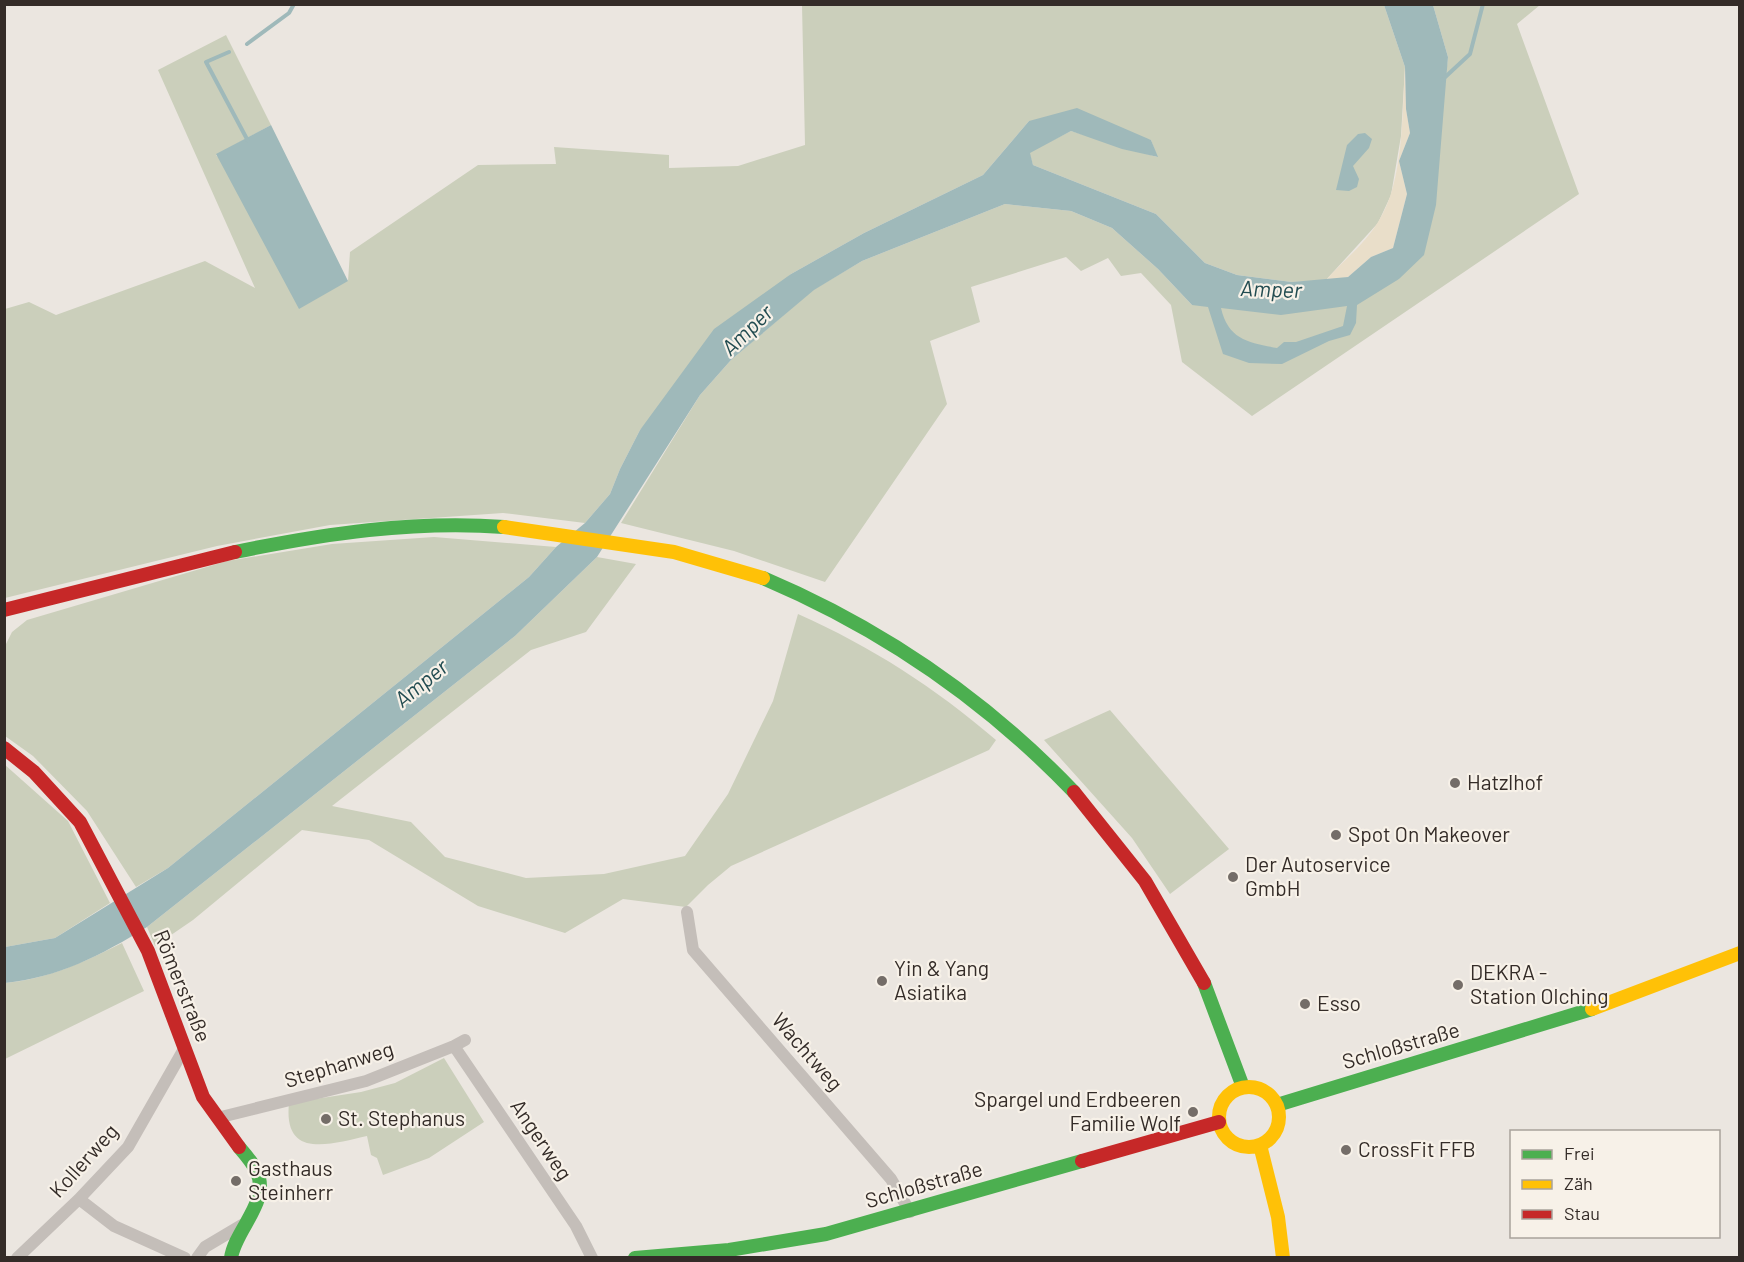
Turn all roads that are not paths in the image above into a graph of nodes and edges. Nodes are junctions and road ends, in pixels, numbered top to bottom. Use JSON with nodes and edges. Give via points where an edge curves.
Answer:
{"nodes":[{"id":1,"x":4,"y":610,"type":"edge"},
{"id":2,"x":4,"y":748,"type":"edge"},
{"id":3,"x":687,"y":912,"type":"dead end"},
{"id":4,"x":1740,"y":953,"type":"edge"},
{"id":5,"x":459,"y":1043,"type":"joint"},
{"id":6,"x":184,"y":1049,"type":"junction"},
{"id":7,"x":1243,"y":1087,"type":"junction"},
{"id":8,"x":1277,"y":1105,"type":"junction"},
{"id":9,"x":221,"y":1118,"type":"junction"},
{"id":10,"x":1218,"y":1122,"type":"junction"},
{"id":11,"x":1260,"y":1145,"type":"junction"},
{"id":12,"x":79,"y":1199,"type":"junction"},
{"id":13,"x":910,"y":1212,"type":"junction"},
{"id":14,"x":242,"y":1225,"type":"junction"},
{"id":15,"x":17,"y":1257,"type":"edge"},
{"id":16,"x":185,"y":1257,"type":"edge"},
{"id":17,"x":197,"y":1257,"type":"edge"},
{"id":18,"x":231,"y":1257,"type":"edge"},
{"id":19,"x":592,"y":1257,"type":"edge"},
{"id":20,"x":635,"y":1257,"type":"edge"},
{"id":21,"x":1282,"y":1257,"type":"edge"}],
"edges":[{"from":1,"to":7,"type":"main road","via":[[155,569],[292,540],[442,525],[509,526],[626,542],[762,577],[839,612],[924,662],[1009,727],[1043,760],[1121,847],[1172,926],[1211,998]]},
{"from":2,"to":6,"type":"main road","name":"Römerstraße","via":[[34,772],[80,822],[148,951]]},
{"from":3,"to":13,"type":"street","name":"Wachtweg","via":[[693,950],[891,1179]]},
{"from":4,"to":8,"type":"main road","name":"Schloßstraße","via":[[1684,978],[1544,1026]]},
{"from":5,"to":9,"type":"street","name":"Stephanweg","via":[[366,1081]]},
{"from":5,"to":19,"type":"street","name":"Angerweg"},
{"from":6,"to":9,"type":"main road","name":"Römerstraße","via":[[203,1097]]},
{"from":6,"to":12,"type":"street","name":"Kollerweg","via":[[128,1147]]},
{"from":7,"to":8,"type":"main road","via":[[1263,1090]]},
{"from":7,"to":10,"type":"main road","via":[[1227,1096],[1218,1112]]},
{"from":8,"to":11,"type":"main road","via":[[1275,1133]]},
{"from":9,"to":14,"type":"main road","name":"Römerstraße","via":[[257,1171],[261,1190]]},
{"from":10,"to":11,"type":"main road","via":[[1233,1143]]},
{"from":10,"to":13,"type":"main road","name":"Schloßstraße"},
{"from":11,"to":21,"type":"main road","via":[[1278,1217]]},
{"from":12,"to":15,"type":"street","name":"Kollerweg"},
{"from":12,"to":16,"type":"street","via":[[114,1227]]},
{"from":13,"to":20,"type":"main road","name":"Schloßstraße","via":[[826,1234],[729,1250]]},
{"from":14,"to":17,"type":"street"},
{"from":14,"to":18,"type":"main road","name":"Römerstraße"}]}
